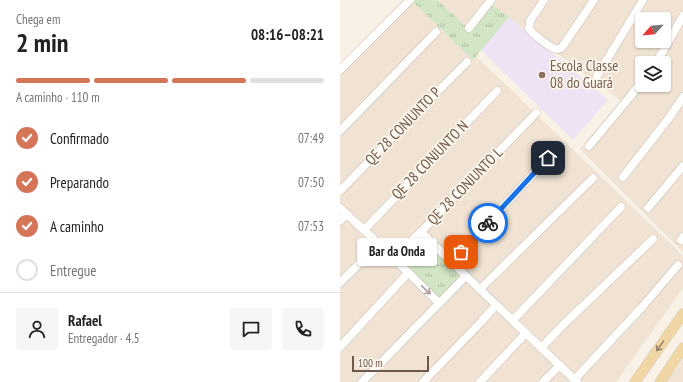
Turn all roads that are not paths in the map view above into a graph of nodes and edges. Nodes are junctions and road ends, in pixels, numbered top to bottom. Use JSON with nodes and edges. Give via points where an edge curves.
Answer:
{"nodes":[{"id":1,"x":409,"y":0,"type":"edge"},
{"id":2,"x":491,"y":0,"type":"edge"},
{"id":3,"x":544,"y":0,"type":"edge"},
{"id":4,"x":594,"y":0,"type":"edge"},
{"id":5,"x":644,"y":0,"type":"edge"},
{"id":6,"x":683,"y":16,"type":"edge"},
{"id":7,"x":634,"y":17,"type":"joint"},
{"id":8,"x":469,"y":28,"type":"dead end"},
{"id":9,"x":436,"y":32,"type":"dead end"},
{"id":10,"x":671,"y":32,"type":"edge"},
{"id":11,"x":467,"y":62,"type":"dead end"},
{"id":12,"x":340,"y":70,"type":"edge"},
{"id":13,"x":597,"y":76,"type":"dead end"},
{"id":14,"x":497,"y":91,"type":"dead end"},
{"id":15,"x":635,"y":91,"type":"edge"},
{"id":16,"x":683,"y":97,"type":"edge"},
{"id":17,"x":536,"y":113,"type":"dead end"},
{"id":18,"x":340,"y":131,"type":"edge"},
{"id":19,"x":589,"y":146,"type":"dead end"},
{"id":20,"x":557,"y":149,"type":"dead end"},
{"id":21,"x":683,"y":166,"type":"edge"},
{"id":22,"x":623,"y":177,"type":"dead end"},
{"id":23,"x":593,"y":178,"type":"dead end"},
{"id":24,"x":340,"y":191,"type":"edge"},
{"id":25,"x":621,"y":206,"type":"dead end"},
{"id":26,"x":340,"y":208,"type":"edge"},
{"id":27,"x":648,"y":208,"type":"dead end"},
{"id":28,"x":347,"y":214,"type":"junction"},
{"id":29,"x":340,"y":221,"type":"edge"},
{"id":30,"x":364,"y":230,"type":"junction"},
{"id":31,"x":421,"y":232,"type":"junction"},
{"id":32,"x":653,"y":239,"type":"dead end"},
{"id":33,"x":379,"y":244,"type":"junction"},
{"id":34,"x":393,"y":258,"type":"junction"},
{"id":35,"x":452,"y":262,"type":"junction"},
{"id":36,"x":678,"y":266,"type":"dead end"},
{"id":37,"x":408,"y":273,"type":"junction"},
{"id":38,"x":466,"y":276,"type":"junction"},
{"id":39,"x":340,"y":283,"type":"edge"},
{"id":40,"x":480,"y":289,"type":"junction"},
{"id":41,"x":439,"y":303,"type":"junction"},
{"id":42,"x":496,"y":305,"type":"junction"},
{"id":43,"x":683,"y":314,"type":"edge"},
{"id":44,"x":513,"y":320,"type":"junction"},
{"id":45,"x":526,"y":333,"type":"junction"},
{"id":46,"x":340,"y":347,"type":"edge"},
{"id":47,"x":541,"y":348,"type":"junction"},
{"id":48,"x":683,"y":348,"type":"edge"},
{"id":49,"x":560,"y":365,"type":"junction"},
{"id":50,"x":576,"y":381,"type":"edge"},
{"id":51,"x":362,"y":382,"type":"edge"},
{"id":52,"x":423,"y":382,"type":"edge"},
{"id":53,"x":480,"y":382,"type":"edge"},
{"id":54,"x":543,"y":382,"type":"edge"},
{"id":55,"x":635,"y":382,"type":"edge"},
{"id":56,"x":660,"y":382,"type":"edge"}],
"edges":[{"from":1,"to":12,"type":"street"},
{"from":2,"to":8,"type":"street"},
{"from":3,"to":4,"type":"street","via":[[530,21],[529,27],[551,47],[560,49]]},
{"from":5,"to":7,"type":"street"},
{"from":6,"to":10,"type":"street"},
{"from":7,"to":13,"type":"street"},
{"from":9,"to":18,"type":"street"},
{"from":11,"to":24,"type":"street","name":"QE 28 CONJUNTO P"},
{"from":14,"to":30,"type":"street","name":"QE 28 CONJUNTO N"},
{"from":15,"to":19,"type":"street"},
{"from":16,"to":22,"type":"street"},
{"from":17,"to":31,"type":"street","name":"QE 28 CONJUNTO L"},
{"from":20,"to":35,"type":"street"},
{"from":21,"to":27,"type":"street"},
{"from":23,"to":40,"type":"street"},
{"from":25,"to":44,"type":"street"},
{"from":26,"to":28,"type":"street"},
{"from":28,"to":29,"type":"street"},
{"from":28,"to":30,"type":"street"},
{"from":30,"to":33,"type":"street"},
{"from":31,"to":34,"type":"street","name":"QE 28 CONJUNTO L"},
{"from":31,"to":35,"type":"street"},
{"from":32,"to":47,"type":"street"},
{"from":33,"to":34,"type":"street"},
{"from":33,"to":39,"type":"street"},
{"from":34,"to":37,"type":"street"},
{"from":35,"to":38,"type":"street"},
{"from":36,"to":50,"type":"street"},
{"from":37,"to":41,"type":"street","one_way":true},
{"from":37,"to":46,"type":"street"},
{"from":38,"to":40,"type":"street"},
{"from":38,"to":41,"type":"street"},
{"from":40,"to":42,"type":"street"},
{"from":41,"to":51,"type":"street"},
{"from":42,"to":44,"type":"street"},
{"from":42,"to":52,"type":"street"},
{"from":43,"to":55,"type":"main road","one_way":true},
{"from":44,"to":45,"type":"street"},
{"from":45,"to":47,"type":"street"},
{"from":45,"to":53,"type":"street"},
{"from":47,"to":49,"type":"street"},
{"from":48,"to":56,"type":"main road"},
{"from":49,"to":50,"type":"street"},
{"from":49,"to":54,"type":"street"}]}
